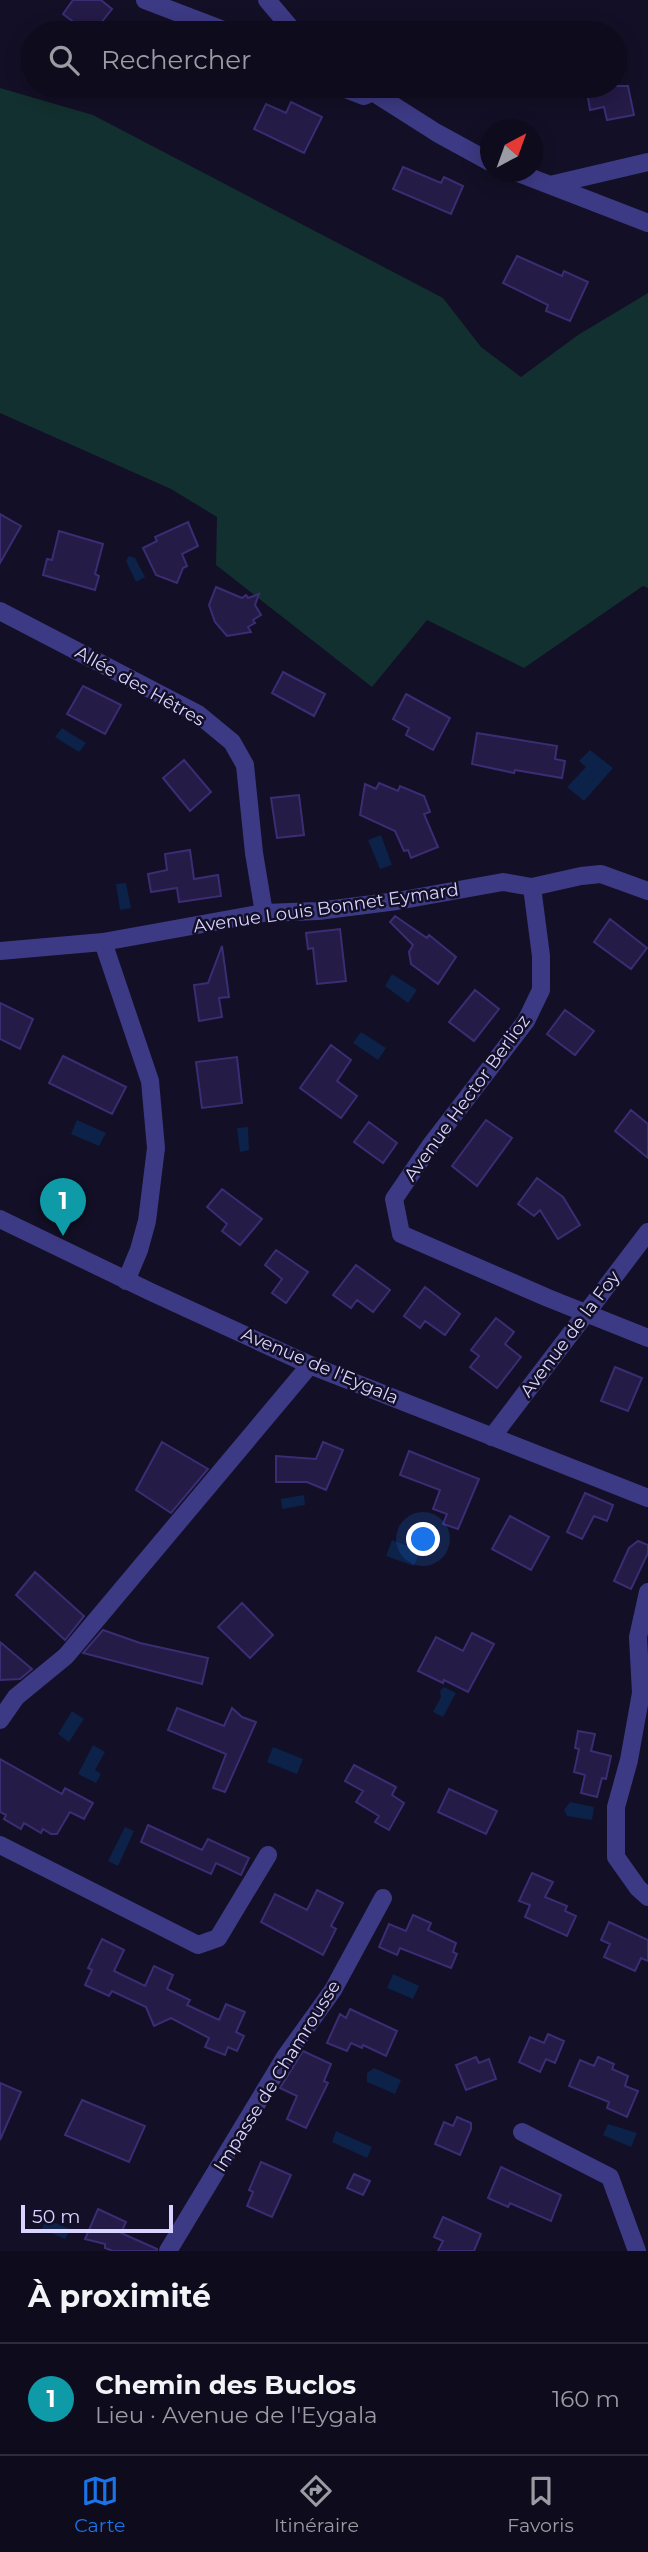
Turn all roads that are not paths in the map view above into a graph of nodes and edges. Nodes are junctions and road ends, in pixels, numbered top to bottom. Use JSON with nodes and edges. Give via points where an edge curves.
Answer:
{"nodes":[{"id":1,"x":145,"y":0,"type":"edge"},
{"id":2,"x":267,"y":0,"type":"edge"},
{"id":3,"x":200,"y":21,"type":"edge"},
{"id":4,"x":285,"y":21,"type":"edge"},
{"id":5,"x":382,"y":98,"type":"edge"},
{"id":6,"x":480,"y":156,"type":"edge"},
{"id":7,"x":648,"y":162,"type":"edge"},
{"id":8,"x":542,"y":182,"type":"edge"},
{"id":9,"x":550,"y":185,"type":"junction"},
{"id":10,"x":648,"y":223,"type":"edge"},
{"id":11,"x":0,"y":611,"type":"edge"},
{"id":12,"x":532,"y":887,"type":"junction"},
{"id":13,"x":648,"y":891,"type":"edge"},
{"id":14,"x":264,"y":913,"type":"junction"},
{"id":15,"x":103,"y":942,"type":"junction"},
{"id":16,"x":0,"y":951,"type":"edge"},
{"id":17,"x":0,"y":1219,"type":"edge"},
{"id":18,"x":648,"y":1232,"type":"edge"},
{"id":19,"x":126,"y":1281,"type":"junction"},
{"id":20,"x":585,"y":1314,"type":"junction"},
{"id":21,"x":648,"y":1338,"type":"edge"},
{"id":22,"x":310,"y":1365,"type":"junction"},
{"id":23,"x":492,"y":1437,"type":"junction"},
{"id":24,"x":648,"y":1498,"type":"edge"},
{"id":25,"x":648,"y":1592,"type":"edge"},
{"id":26,"x":8,"y":1695,"type":"edge"},
{"id":27,"x":0,"y":1720,"type":"edge"},
{"id":28,"x":0,"y":1845,"type":"edge"},
{"id":29,"x":268,"y":1855,"type":"dead end"},
{"id":30,"x":648,"y":1896,"type":"edge"},
{"id":31,"x":383,"y":1898,"type":"dead end"},
{"id":32,"x":522,"y":2132,"type":"dead end"},
{"id":33,"x":168,"y":2251,"type":"edge"},
{"id":34,"x":637,"y":2251,"type":"edge"}],
"edges":[{"from":1,"to":3,"type":"street"},
{"from":2,"to":4,"type":"street"},
{"from":5,"to":6,"type":"street"},
{"from":7,"to":9,"type":"street"},
{"from":8,"to":9,"type":"street"},
{"from":9,"to":10,"type":"street"},
{"from":11,"to":14,"type":"street","name":"Allée des Hêtres","via":[[198,714],[232,742],[245,765]]},
{"from":12,"to":13,"type":"street","name":"Avenue Louis Bonnet Eymard","via":[[601,874]]},
{"from":12,"to":14,"type":"street","name":"Avenue Louis Bonnet Eymard","via":[[503,882],[397,901]]},
{"from":12,"to":20,"type":"street","name":"Avenue Hector Berlioz","via":[[541,990],[526,1021],[394,1199],[401,1234]]},
{"from":14,"to":15,"type":"street","name":"Avenue Louis Bonnet Eymard"},
{"from":15,"to":16,"type":"street","name":"Avenue Louis Bonnet Eymard"},
{"from":15,"to":19,"type":"street","via":[[150,1081],[156,1148],[147,1221]]},
{"from":17,"to":19,"type":"street","name":"Avenue de l'Eygala"},
{"from":18,"to":20,"type":"street","name":"Avenue de la Foy"},
{"from":19,"to":22,"type":"street","name":"Avenue de l'Eygala"},
{"from":20,"to":21,"type":"street"},
{"from":20,"to":23,"type":"street","name":"Avenue de la Foy"},
{"from":22,"to":23,"type":"street","name":"Avenue de l'Eygala"},
{"from":22,"to":26,"type":"street","via":[[66,1656]]},
{"from":23,"to":24,"type":"street","name":"Avenue de l'Eygala"},
{"from":25,"to":30,"type":"street","via":[[638,1637],[641,1693],[616,1807],[616,1857]]},
{"from":26,"to":27,"type":"street"},
{"from":28,"to":29,"type":"street","via":[[198,1945],[218,1938]]},
{"from":31,"to":33,"type":"street","name":"Impasse de Chamrousse","via":[[333,1990],[285,2057]]},
{"from":32,"to":34,"type":"street","via":[[610,2178]]}]}
